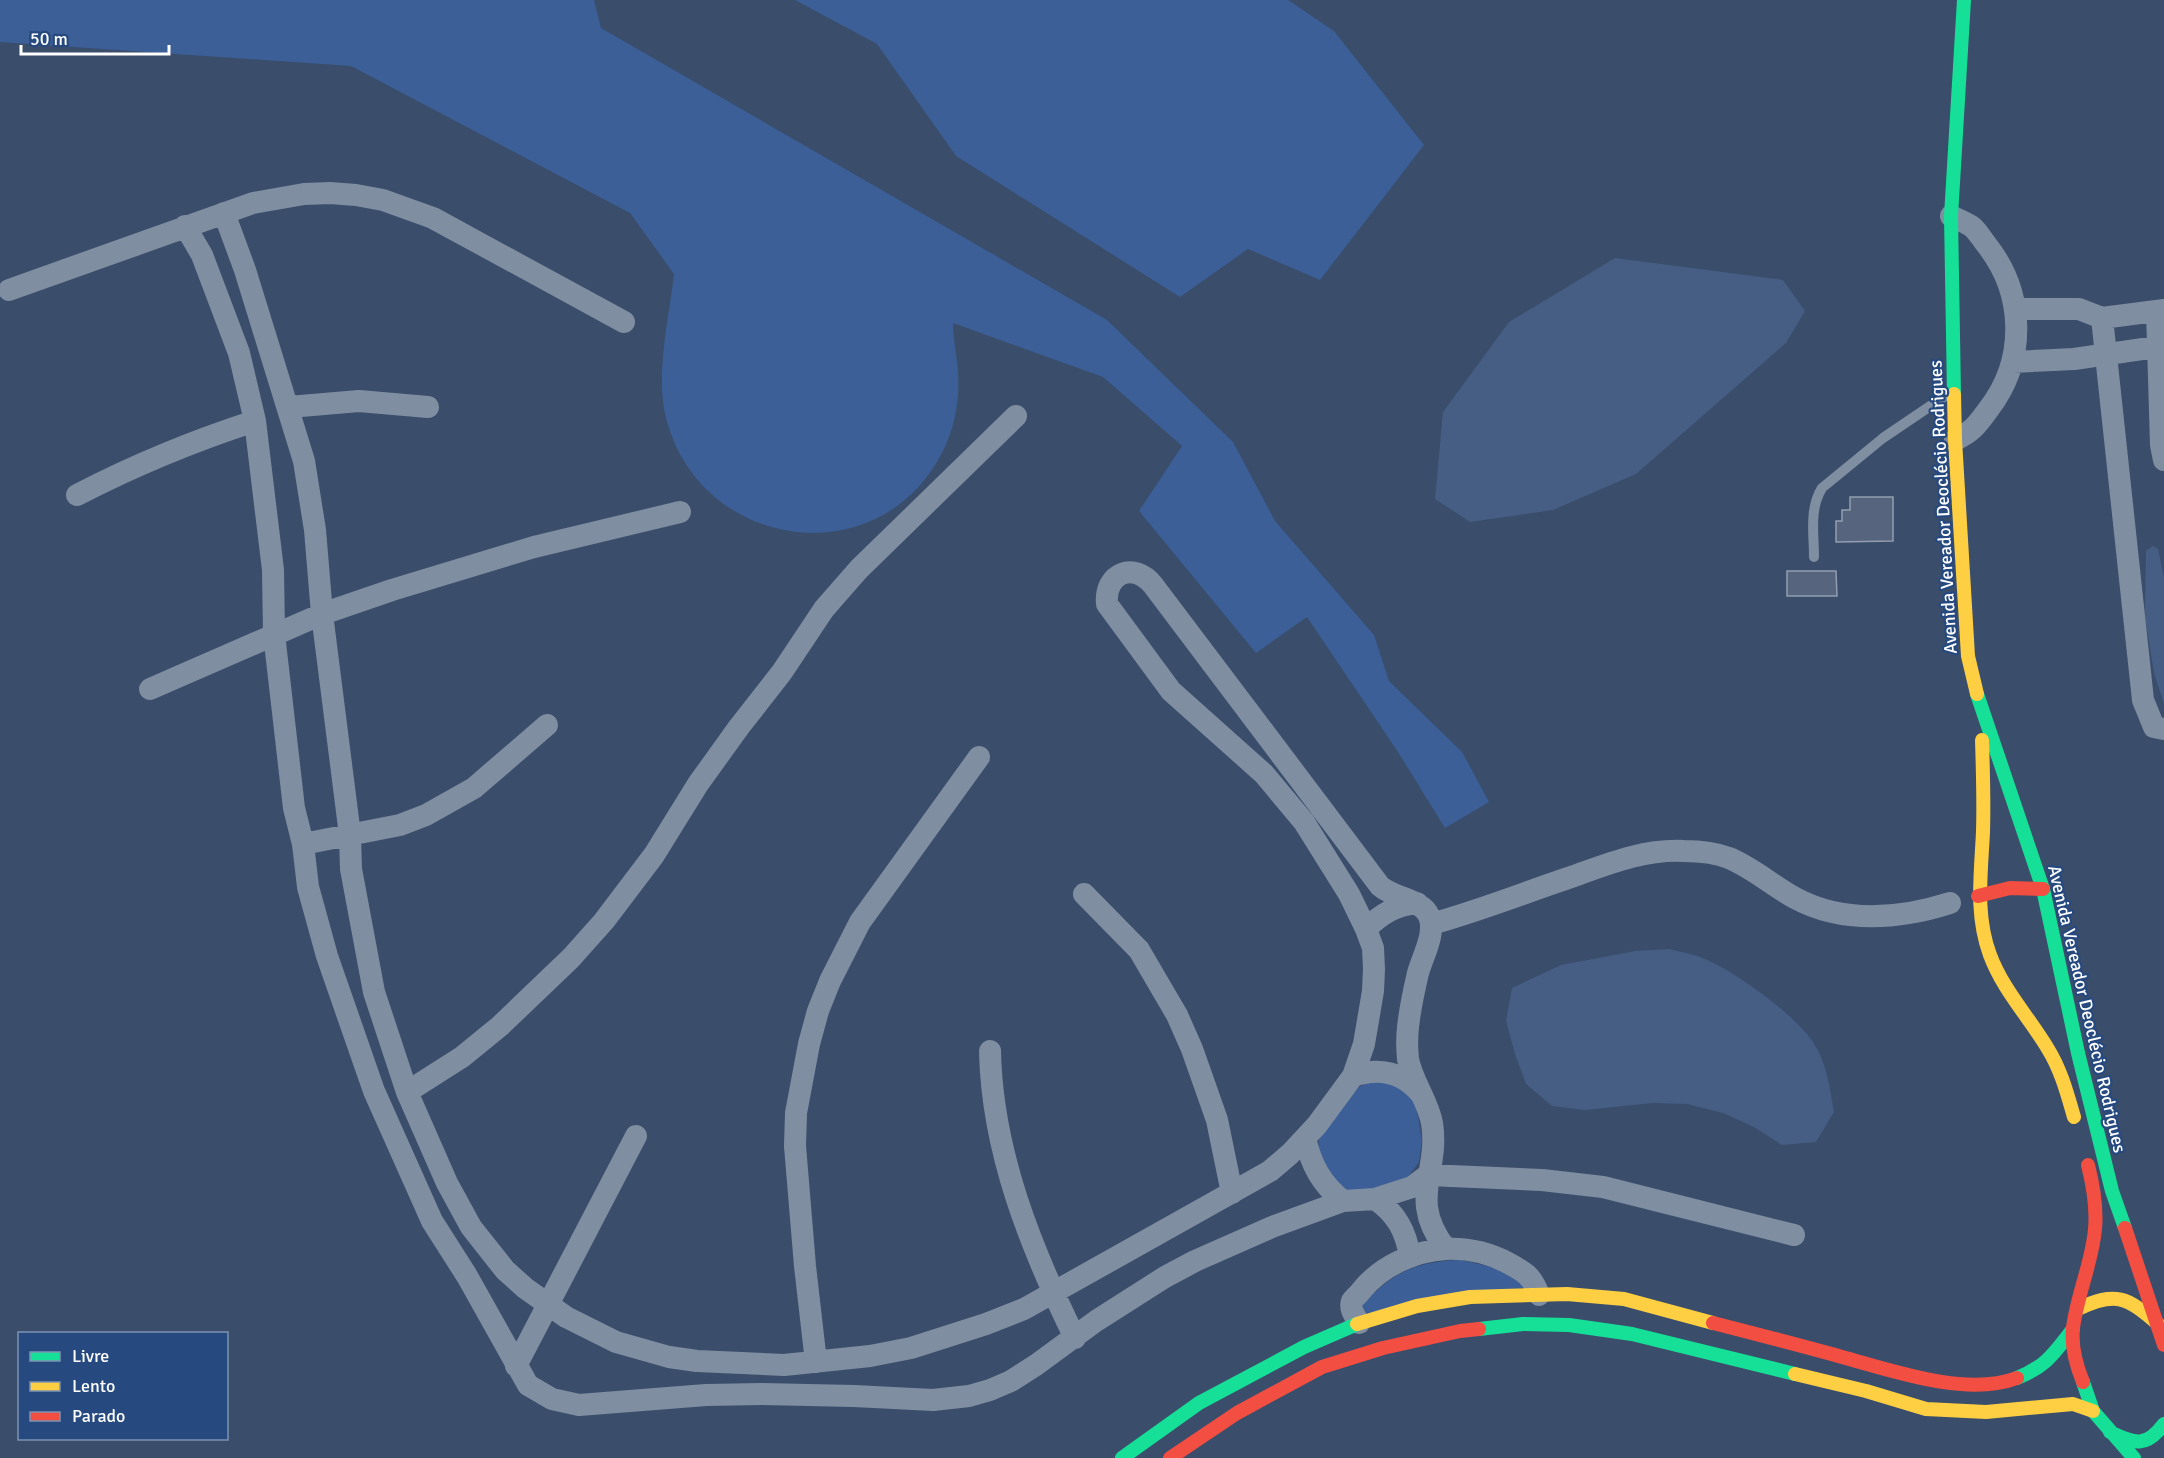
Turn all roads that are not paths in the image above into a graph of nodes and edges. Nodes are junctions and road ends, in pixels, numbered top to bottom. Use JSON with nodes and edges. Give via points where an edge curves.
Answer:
{"nodes":[{"id":1,"x":1964,"y":0,"type":"edge"},
{"id":2,"x":224,"y":213,"type":"junction"},
{"id":3,"x":1951,"y":216,"type":"junction"},
{"id":4,"x":185,"y":226,"type":"junction"},
{"id":5,"x":9,"y":290,"type":"dead end"},
{"id":6,"x":2015,"y":309,"type":"junction"},
{"id":7,"x":2160,"y":311,"type":"edge"},
{"id":8,"x":2102,"y":318,"type":"junction"},
{"id":9,"x":624,"y":322,"type":"dead end"},
{"id":10,"x":2161,"y":346,"type":"edge"},
{"id":11,"x":2107,"y":354,"type":"junction"},
{"id":12,"x":2013,"y":362,"type":"junction"},
{"id":13,"x":1954,"y":390,"type":"junction"},
{"id":14,"x":289,"y":407,"type":"junction"},
{"id":15,"x":428,"y":407,"type":"dead end"},
{"id":16,"x":1016,"y":416,"type":"dead end"},
{"id":17,"x":255,"y":421,"type":"junction"},
{"id":18,"x":1954,"y":440,"type":"junction"},
{"id":19,"x":2164,"y":460,"type":"edge"},
{"id":20,"x":77,"y":495,"type":"dead end"},
{"id":21,"x":680,"y":512,"type":"dead end"},
{"id":22,"x":1814,"y":557,"type":"dead end"},
{"id":23,"x":322,"y":614,"type":"junction"},
{"id":24,"x":274,"y":634,"type":"junction"},
{"id":25,"x":150,"y":689,"type":"dead end"},
{"id":26,"x":1981,"y":709,"type":"junction"},
{"id":27,"x":547,"y":725,"type":"dead end"},
{"id":28,"x":2164,"y":729,"type":"edge"},
{"id":29,"x":979,"y":757,"type":"dead end"},
{"id":30,"x":350,"y":835,"type":"junction"},
{"id":31,"x":303,"y":844,"type":"junction"},
{"id":32,"x":2043,"y":889,"type":"junction"},
{"id":33,"x":1084,"y":894,"type":"dead end"},
{"id":34,"x":1978,"y":896,"type":"junction"},
{"id":35,"x":1417,"y":903,"type":"junction"},
{"id":36,"x":1950,"y":903,"type":"dead end"},
{"id":37,"x":1431,"y":924,"type":"junction"},
{"id":38,"x":1366,"y":928,"type":"junction"},
{"id":39,"x":990,"y":1051,"type":"dead end"},
{"id":40,"x":1353,"y":1076,"type":"junction"},
{"id":41,"x":407,"y":1092,"type":"junction"},
{"id":42,"x":1422,"y":1095,"type":"junction"},
{"id":43,"x":2079,"y":1133,"type":"dead end"},
{"id":44,"x":636,"y":1136,"type":"dead end"},
{"id":45,"x":1305,"y":1138,"type":"junction"},
{"id":46,"x":2084,"y":1154,"type":"dead end"},
{"id":47,"x":1428,"y":1175,"type":"junction"},
{"id":48,"x":1232,"y":1193,"type":"junction"},
{"id":49,"x":1375,"y":1199,"type":"junction"},
{"id":50,"x":1343,"y":1201,"type":"junction"},
{"id":51,"x":1794,"y":1235,"type":"dead end"},
{"id":52,"x":1446,"y":1249,"type":"junction"},
{"id":53,"x":1410,"y":1257,"type":"junction"},
{"id":54,"x":1052,"y":1291,"type":"junction"},
{"id":55,"x":1539,"y":1294,"type":"junction"},
{"id":56,"x":547,"y":1305,"type":"junction"},
{"id":57,"x":2078,"y":1309,"type":"junction"},
{"id":58,"x":1359,"y":1323,"type":"junction"},
{"id":59,"x":1523,"y":1324,"type":"junction"},
{"id":60,"x":2158,"y":1324,"type":"junction"},
{"id":61,"x":2073,"y":1329,"type":"junction"},
{"id":62,"x":1075,"y":1338,"type":"junction"},
{"id":63,"x":2164,"y":1345,"type":"edge"},
{"id":64,"x":1383,"y":1348,"type":"junction"},
{"id":65,"x":816,"y":1362,"type":"junction"},
{"id":66,"x":516,"y":1366,"type":"junction"},
{"id":67,"x":2093,"y":1411,"type":"junction"},
{"id":68,"x":2164,"y":1424,"type":"edge"},
{"id":69,"x":2110,"y":1432,"type":"junction"},
{"id":70,"x":1122,"y":1458,"type":"edge"},
{"id":71,"x":1170,"y":1458,"type":"edge"},
{"id":72,"x":2134,"y":1458,"type":"edge"}],
"edges":[{"from":1,"to":3,"type":"street","name":"Avenida Vereador Deoclécio Rodrigues"},
{"from":2,"to":4,"type":"street"},
{"from":2,"to":9,"type":"street","via":[[253,203],[304,194],[357,195],[383,200],[433,218]]},
{"from":2,"to":14,"type":"street"},
{"from":3,"to":6,"type":"street","via":[[1972,226],[1994,253]]},
{"from":3,"to":13,"type":"street","name":"Avenida Vereador Deoclécio Rodrigues"},
{"from":4,"to":5,"type":"street"},
{"from":4,"to":17,"type":"street","via":[[202,255],[239,353]]},
{"from":6,"to":8,"type":"street","via":[[2079,309]]},
{"from":6,"to":12,"type":"street"},
{"from":7,"to":8,"type":"street"},
{"from":7,"to":10,"type":"street"},
{"from":8,"to":11,"type":"street"},
{"from":10,"to":11,"type":"street"},
{"from":10,"to":19,"type":"street"},
{"from":11,"to":12,"type":"street"},
{"from":11,"to":28,"type":"street","via":[[2143,700],[2154,727]]},
{"from":12,"to":18,"type":"street","via":[[2001,393],[1972,431]]},
{"from":13,"to":18,"type":"street","name":"Avenida Vereador Deoclécio Rodrigues"},
{"from":13,"to":22,"type":"lane","via":[[1883,438],[1822,488],[1813,518]]},
{"from":14,"to":15,"type":"street","via":[[359,401]]},
{"from":14,"to":23,"type":"street","via":[[304,461],[315,530]]},
{"from":16,"to":41,"type":"street","via":[[859,568],[824,609],[698,784],[642,872],[571,958],[462,1058]]},
{"from":17,"to":20,"type":"street","via":[[166,453]]},
{"from":17,"to":24,"type":"street","via":[[273,570]]},
{"from":18,"to":26,"type":"street","name":"Avenida Vereador Deoclécio Rodrigues","via":[[1968,656]]},
{"from":21,"to":23,"type":"street","via":[[534,547]]},
{"from":23,"to":24,"type":"street"},
{"from":23,"to":30,"type":"street"},
{"from":24,"to":25,"type":"street"},
{"from":24,"to":31,"type":"street","via":[[294,808]]},
{"from":26,"to":32,"type":"street","name":"Avenida Vereador Deoclécio Rodrigues"},
{"from":26,"to":34,"type":"street","via":[[1983,832]]},
{"from":27,"to":30,"type":"street","via":[[474,788],[450,802],[400,825]]},
{"from":29,"to":65,"type":"street","via":[[860,922],[830,981],[809,1044],[796,1113],[795,1146]]},
{"from":30,"to":31,"type":"street"},
{"from":30,"to":41,"type":"street","via":[[351,869],[374,992]]},
{"from":31,"to":66,"type":"street","via":[[308,887],[327,956],[374,1091],[432,1221]]},
{"from":32,"to":34,"type":"street","via":[[2015,887]]},
{"from":32,"to":60,"type":"street","name":"Avenida Vereador Deoclécio Rodrigues","via":[[2112,1191]]},
{"from":33,"to":48,"type":"street","via":[[1139,950],[1177,1015],[1214,1111]]},
{"from":34,"to":43,"type":"street","via":[[1990,956],[2008,991],[2058,1066]]},
{"from":35,"to":37,"type":"street","via":[[1424,908]]},
{"from":35,"to":38,"type":"street","via":[[1394,908]]},
{"from":35,"to":38,"type":"street","via":[[1380,886],[1148,578],[1132,572],[1117,576],[1108,588],[1107,604],[1171,691],[1264,774],[1292,805],[1322,848]]},
{"from":36,"to":37,"type":"street","via":[[1882,916],[1846,915],[1794,898],[1728,858],[1661,851],[1618,860]]},
{"from":37,"to":42,"type":"street","via":[[1408,1026],[1408,1059]]},
{"from":38,"to":40,"type":"street","via":[[1372,948],[1373,990],[1364,1044]]},
{"from":39,"to":54,"type":"street","via":[[990,1083],[1007,1165]]},
{"from":40,"to":42,"type":"street","via":[[1371,1071],[1390,1072],[1408,1081]]},
{"from":40,"to":45,"type":"street"},
{"from":41,"to":56,"type":"street","via":[[471,1227],[506,1270]]},
{"from":42,"to":47,"type":"street","via":[[1432,1122]]},
{"from":44,"to":56,"type":"street"},
{"from":45,"to":48,"type":"street","via":[[1270,1171]]},
{"from":45,"to":50,"type":"street","via":[[1316,1172]]},
{"from":46,"to":57,"type":"street","via":[[2093,1186],[2095,1228]]},
{"from":47,"to":49,"type":"street","via":[[1412,1187]]},
{"from":47,"to":51,"type":"street","via":[[1603,1187]]},
{"from":47,"to":52,"type":"street","via":[[1430,1220]]},
{"from":48,"to":54,"type":"street"},
{"from":49,"to":50,"type":"street"},
{"from":49,"to":53,"type":"street","via":[[1400,1224]]},
{"from":50,"to":62,"type":"street","via":[[1195,1261]]},
{"from":52,"to":53,"type":"street"},
{"from":52,"to":55,"type":"street","via":[[1502,1260],[1534,1280]]},
{"from":53,"to":58,"type":"street","via":[[1378,1274],[1352,1301],[1352,1311]]},
{"from":54,"to":62,"type":"street"},
{"from":54,"to":65,"type":"street","via":[[1024,1309],[949,1337],[870,1356]]},
{"from":55,"to":58,"type":"street","via":[[1460,1299],[1417,1306]]},
{"from":55,"to":59,"type":"street","via":[[1535,1310]]},
{"from":55,"to":61,"type":"street","via":[[1624,1299],[1929,1380],[1988,1385],[2035,1371]]},
{"from":56,"to":65,"type":"street","via":[[616,1342],[669,1358],[784,1365]]},
{"from":56,"to":66,"type":"street"},
{"from":57,"to":60,"type":"street","via":[[2119,1296]]},
{"from":57,"to":61,"type":"street"},
{"from":58,"to":64,"type":"street","via":[[1368,1340]]},
{"from":58,"to":70,"type":"street","via":[[1224,1388]]},
{"from":59,"to":64,"type":"street","via":[[1460,1331]]},
{"from":59,"to":67,"type":"street","via":[[1569,1325],[1632,1334],[1926,1409],[1986,1412],[2073,1404]]},
{"from":60,"to":63,"type":"street","name":"Avenida Vereador Deoclécio Rodrigues"},
{"from":61,"to":67,"type":"street","via":[[2075,1361]]},
{"from":62,"to":66,"type":"street","via":[[1011,1381],[969,1396],[933,1400],[762,1394],[579,1405],[540,1394],[528,1385]]},
{"from":64,"to":71,"type":"street","via":[[1313,1372],[1236,1413]]},
{"from":67,"to":69,"type":"street"},
{"from":68,"to":69,"type":"street","via":[[2146,1443],[2130,1442]]},
{"from":69,"to":72,"type":"street"}]}
